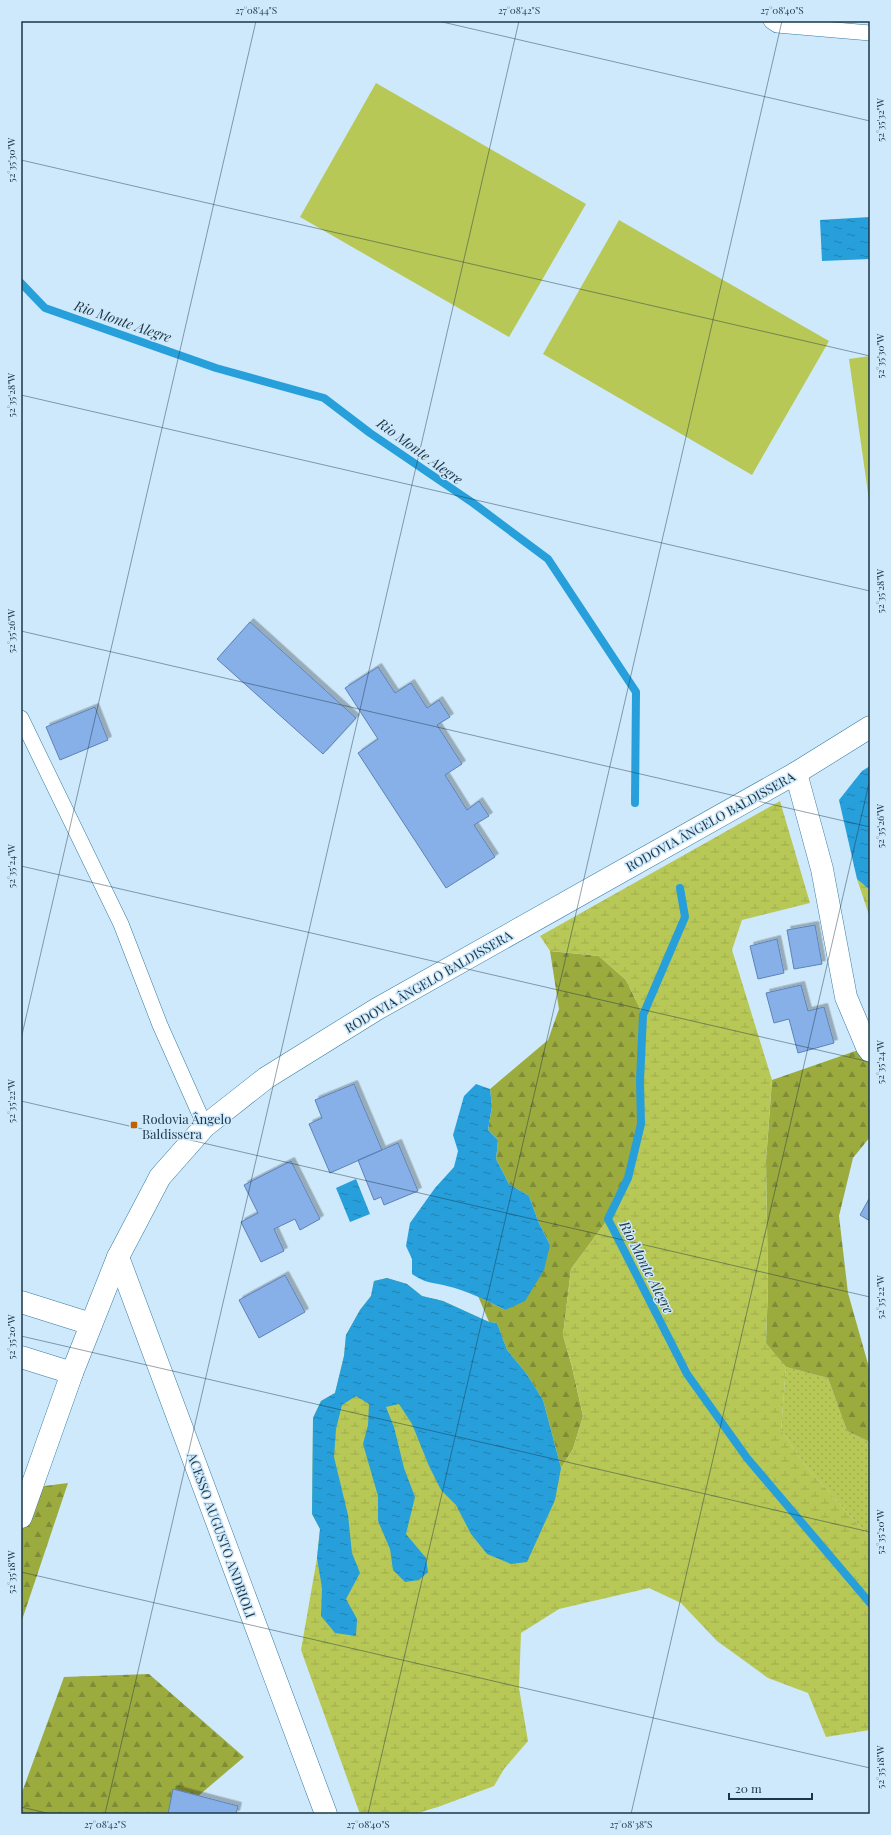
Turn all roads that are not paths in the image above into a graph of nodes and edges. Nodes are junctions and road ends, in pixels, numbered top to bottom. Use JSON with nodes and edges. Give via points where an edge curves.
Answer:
{"nodes":[{"id":1,"x":771,"y":21,"type":"edge"},
{"id":2,"x":870,"y":33,"type":"edge"},
{"id":3,"x":21,"y":718,"type":"edge"},
{"id":4,"x":870,"y":727,"type":"edge"},
{"id":5,"x":796,"y":773,"type":"junction"},
{"id":6,"x":870,"y":1051,"type":"edge"},
{"id":7,"x":205,"y":1126,"type":"junction"},
{"id":8,"x":118,"y":1257,"type":"junction"},
{"id":9,"x":21,"y":1302,"type":"edge"},
{"id":10,"x":91,"y":1324,"type":"junction"},
{"id":11,"x":21,"y":1357,"type":"edge"},
{"id":12,"x":72,"y":1373,"type":"junction"},
{"id":13,"x":21,"y":1517,"type":"edge"},
{"id":14,"x":326,"y":1814,"type":"edge"}],
"edges":[{"from":1,"to":2,"type":"lane","via":[[777,25]]},
{"from":3,"to":7,"type":"lane","via":[[121,924],[163,1032]]},
{"from":4,"to":5,"type":"street","name":"RODOVIA ÂNGELO BALDISSERA"},
{"from":5,"to":6,"type":"street","via":[[822,869],[846,997]]},
{"from":5,"to":7,"type":"street","name":"RODOVIA ÂNGELO BALDISSERA","via":[[377,1009],[266,1078]]},
{"from":7,"to":8,"type":"street","name":"RODOVIA ÂNGELO BALDISSERA","via":[[160,1177]]},
{"from":8,"to":10,"type":"street","name":"RODOVIA ÂNGELO BALDISSERA"},
{"from":8,"to":14,"type":"street","name":"ACESSO AUGUSTO ANDRIOLI"},
{"from":9,"to":10,"type":"street"},
{"from":10,"to":12,"type":"street","name":"RODOVIA ÂNGELO BALDISSERA"},
{"from":11,"to":12,"type":"street"},
{"from":12,"to":13,"type":"street","name":"RODOVIA ÂNGELO BALDISSERA"}]}
